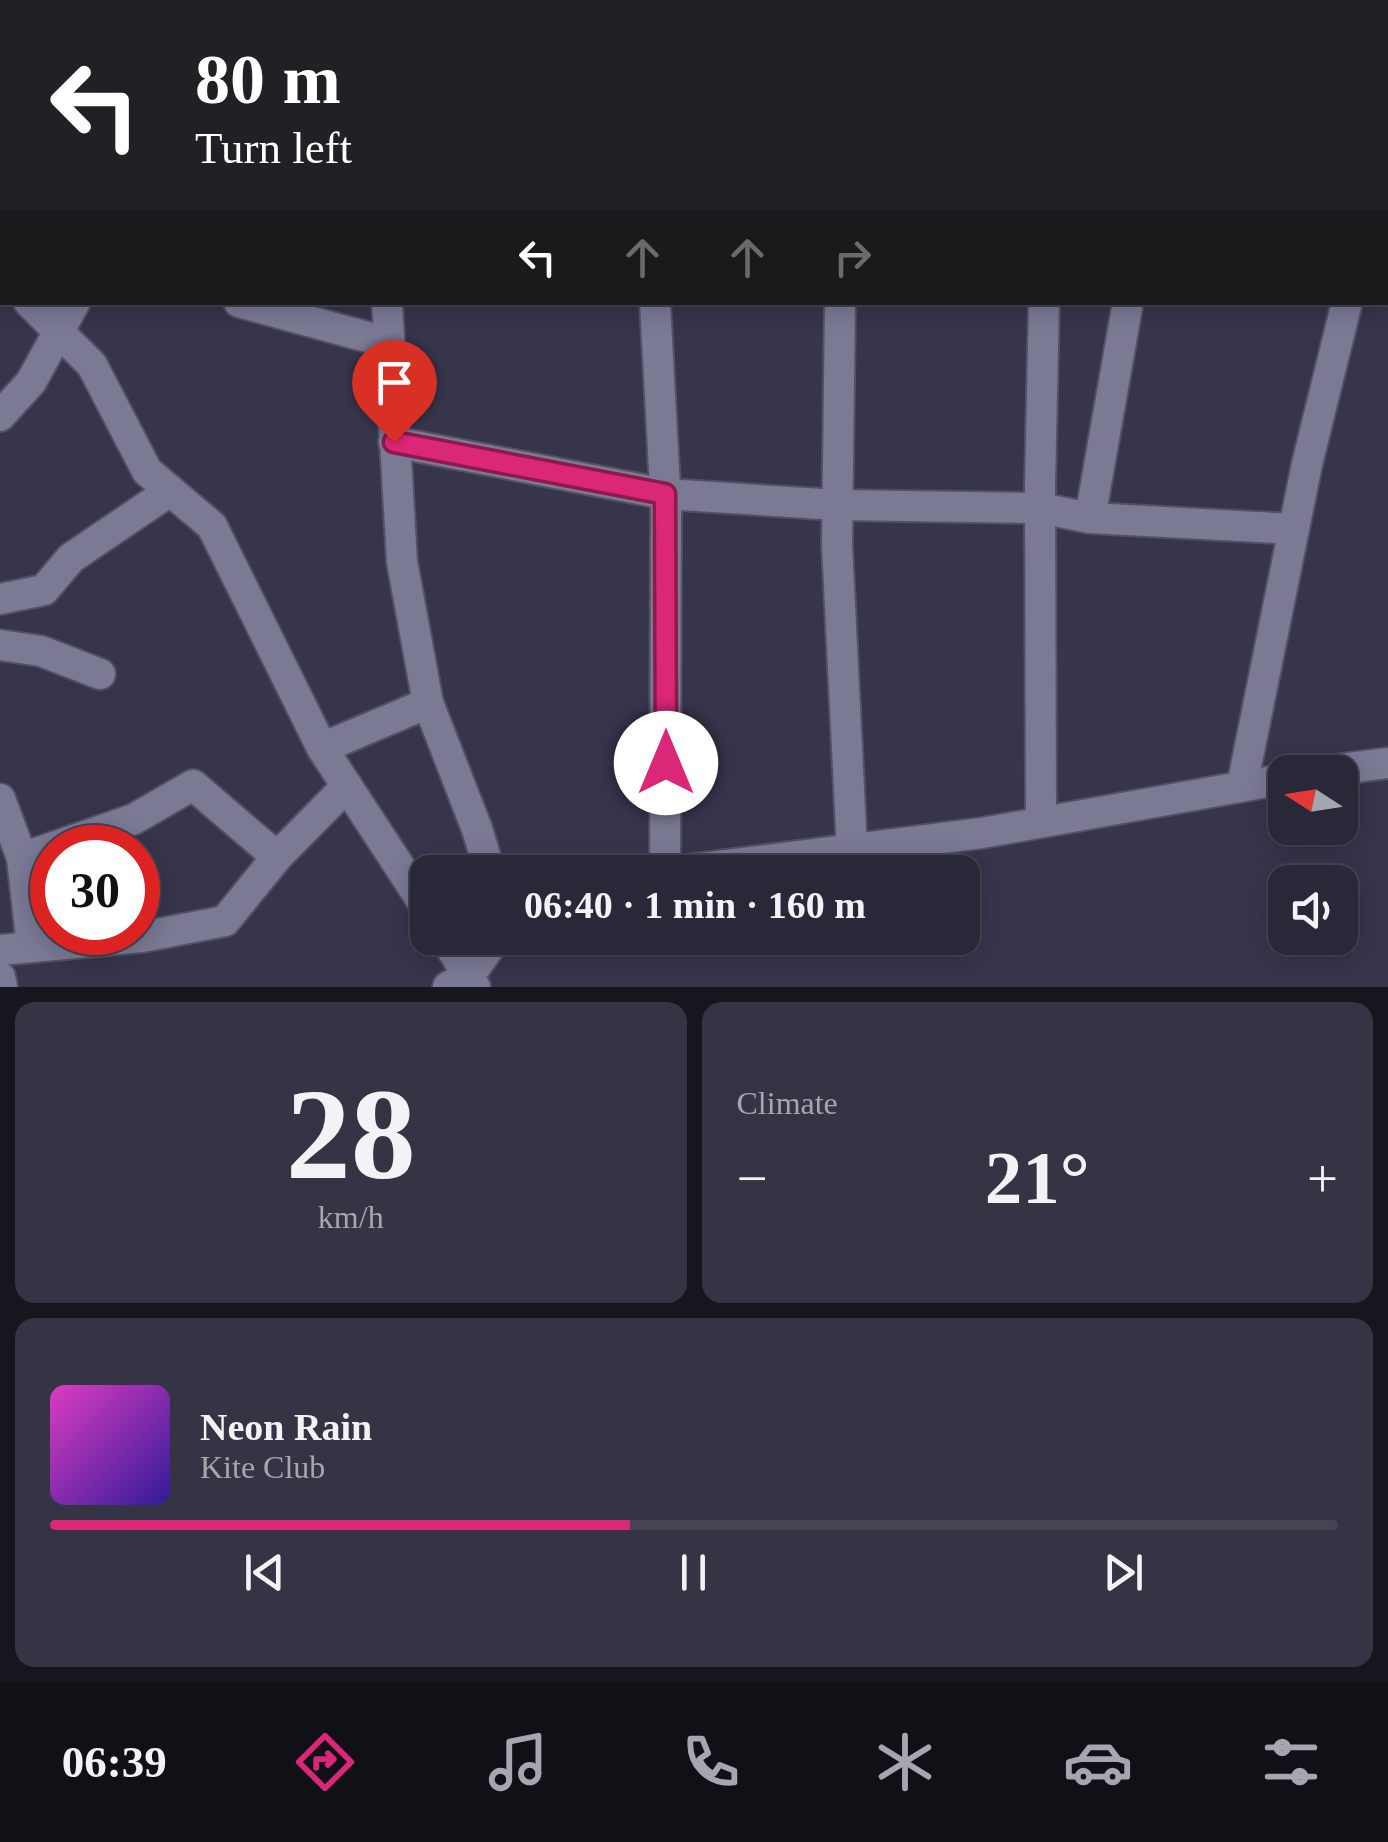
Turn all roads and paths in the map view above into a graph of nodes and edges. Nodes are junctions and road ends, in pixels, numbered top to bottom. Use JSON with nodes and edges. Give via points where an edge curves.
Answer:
{"nodes":[{"id":1,"x":32,"y":305,"type":"edge"},
{"id":2,"x":74,"y":305,"type":"edge"},
{"id":3,"x":250,"y":305,"type":"edge"},
{"id":4,"x":386,"y":305,"type":"edge"},
{"id":5,"x":655,"y":305,"type":"edge"},
{"id":6,"x":840,"y":305,"type":"edge"},
{"id":7,"x":1044,"y":305,"type":"edge"},
{"id":8,"x":1127,"y":305,"type":"edge"},
{"id":9,"x":1347,"y":305,"type":"edge"},
{"id":10,"x":58,"y":334,"type":"junction"},
{"id":11,"x":389,"y":343,"type":"junction"},
{"id":12,"x":0,"y":416,"type":"edge"},
{"id":13,"x":394,"y":442,"type":"junction"},
{"id":14,"x":170,"y":491,"type":"junction"},
{"id":15,"x":665,"y":494,"type":"junction"},
{"id":16,"x":837,"y":504,"type":"junction"},
{"id":17,"x":1040,"y":508,"type":"junction"},
{"id":18,"x":1090,"y":518,"type":"junction"},
{"id":19,"x":1294,"y":529,"type":"junction"},
{"id":20,"x":0,"y":599,"type":"edge"},
{"id":21,"x":0,"y":645,"type":"edge"},
{"id":22,"x":100,"y":674,"type":"dead end"},
{"id":23,"x":428,"y":703,"type":"junction"},
{"id":24,"x":322,"y":748,"type":"junction"},
{"id":25,"x":1388,"y":764,"type":"edge"},
{"id":26,"x":1358,"y":767,"type":"edge"},
{"id":27,"x":1268,"y":781,"type":"edge"},
{"id":28,"x":347,"y":786,"type":"junction"},
{"id":29,"x":1242,"y":786,"type":"junction"},
{"id":30,"x":0,"y":799,"type":"edge"},
{"id":31,"x":1042,"y":822,"type":"junction"},
{"id":32,"x":852,"y":850,"type":"junction"},
{"id":33,"x":485,"y":855,"type":"edge"},
{"id":34,"x":668,"y":855,"type":"edge"},
{"id":35,"x":810,"y":855,"type":"edge"},
{"id":36,"x":277,"y":856,"type":"junction"},
{"id":37,"x":22,"y":858,"type":"junction"},
{"id":38,"x":410,"y":882,"type":"edge"},
{"id":39,"x":30,"y":929,"type":"edge"},
{"id":40,"x":160,"y":933,"type":"edge"},
{"id":41,"x":30,"y":947,"type":"edge"},
{"id":42,"x":0,"y":950,"type":"edge"},
{"id":43,"x":452,"y":955,"type":"edge"},
{"id":44,"x":484,"y":955,"type":"edge"},
{"id":45,"x":0,"y":976,"type":"edge"},
{"id":46,"x":464,"y":983,"type":"edge"},
{"id":47,"x":2,"y":987,"type":"edge"}],
"edges":[{"from":1,"to":10,"type":"street"},
{"from":2,"to":10,"type":"street"},
{"from":3,"to":11,"type":"street"},
{"from":4,"to":11,"type":"street"},
{"from":5,"to":15,"type":"street"},
{"from":6,"to":16,"type":"street"},
{"from":7,"to":17,"type":"street"},
{"from":8,"to":18,"type":"street"},
{"from":9,"to":19,"type":"street"},
{"from":10,"to":12,"type":"street","via":[[31,382]]},
{"from":10,"to":14,"type":"street","via":[[92,365],[147,471]]},
{"from":11,"to":13,"type":"street"},
{"from":13,"to":15,"type":"street"},
{"from":13,"to":23,"type":"street","via":[[402,562]]},
{"from":14,"to":20,"type":"street","via":[[70,558],[44,590]]},
{"from":14,"to":24,"type":"street","via":[[212,526]]},
{"from":15,"to":16,"type":"street"},
{"from":15,"to":34,"type":"street"},
{"from":16,"to":17,"type":"street"},
{"from":16,"to":32,"type":"street"},
{"from":17,"to":18,"type":"street"},
{"from":17,"to":31,"type":"street"},
{"from":18,"to":19,"type":"street"},
{"from":19,"to":29,"type":"street"},
{"from":21,"to":22,"type":"street"},
{"from":23,"to":24,"type":"street"},
{"from":23,"to":33,"type":"street"},
{"from":24,"to":28,"type":"street"},
{"from":25,"to":26,"type":"street"},
{"from":27,"to":29,"type":"street"},
{"from":28,"to":36,"type":"street"},
{"from":28,"to":38,"type":"street"},
{"from":29,"to":31,"type":"street"},
{"from":30,"to":37,"type":"street"},
{"from":31,"to":32,"type":"street"},
{"from":32,"to":35,"type":"street"},
{"from":36,"to":37,"type":"street","via":[[193,785],[134,818]]},
{"from":36,"to":40,"type":"street","via":[[224,921]]},
{"from":37,"to":39,"type":"street"},
{"from":41,"to":42,"type":"street"},
{"from":43,"to":46,"type":"street"},
{"from":44,"to":46,"type":"street"},
{"from":45,"to":47,"type":"street"}]}
